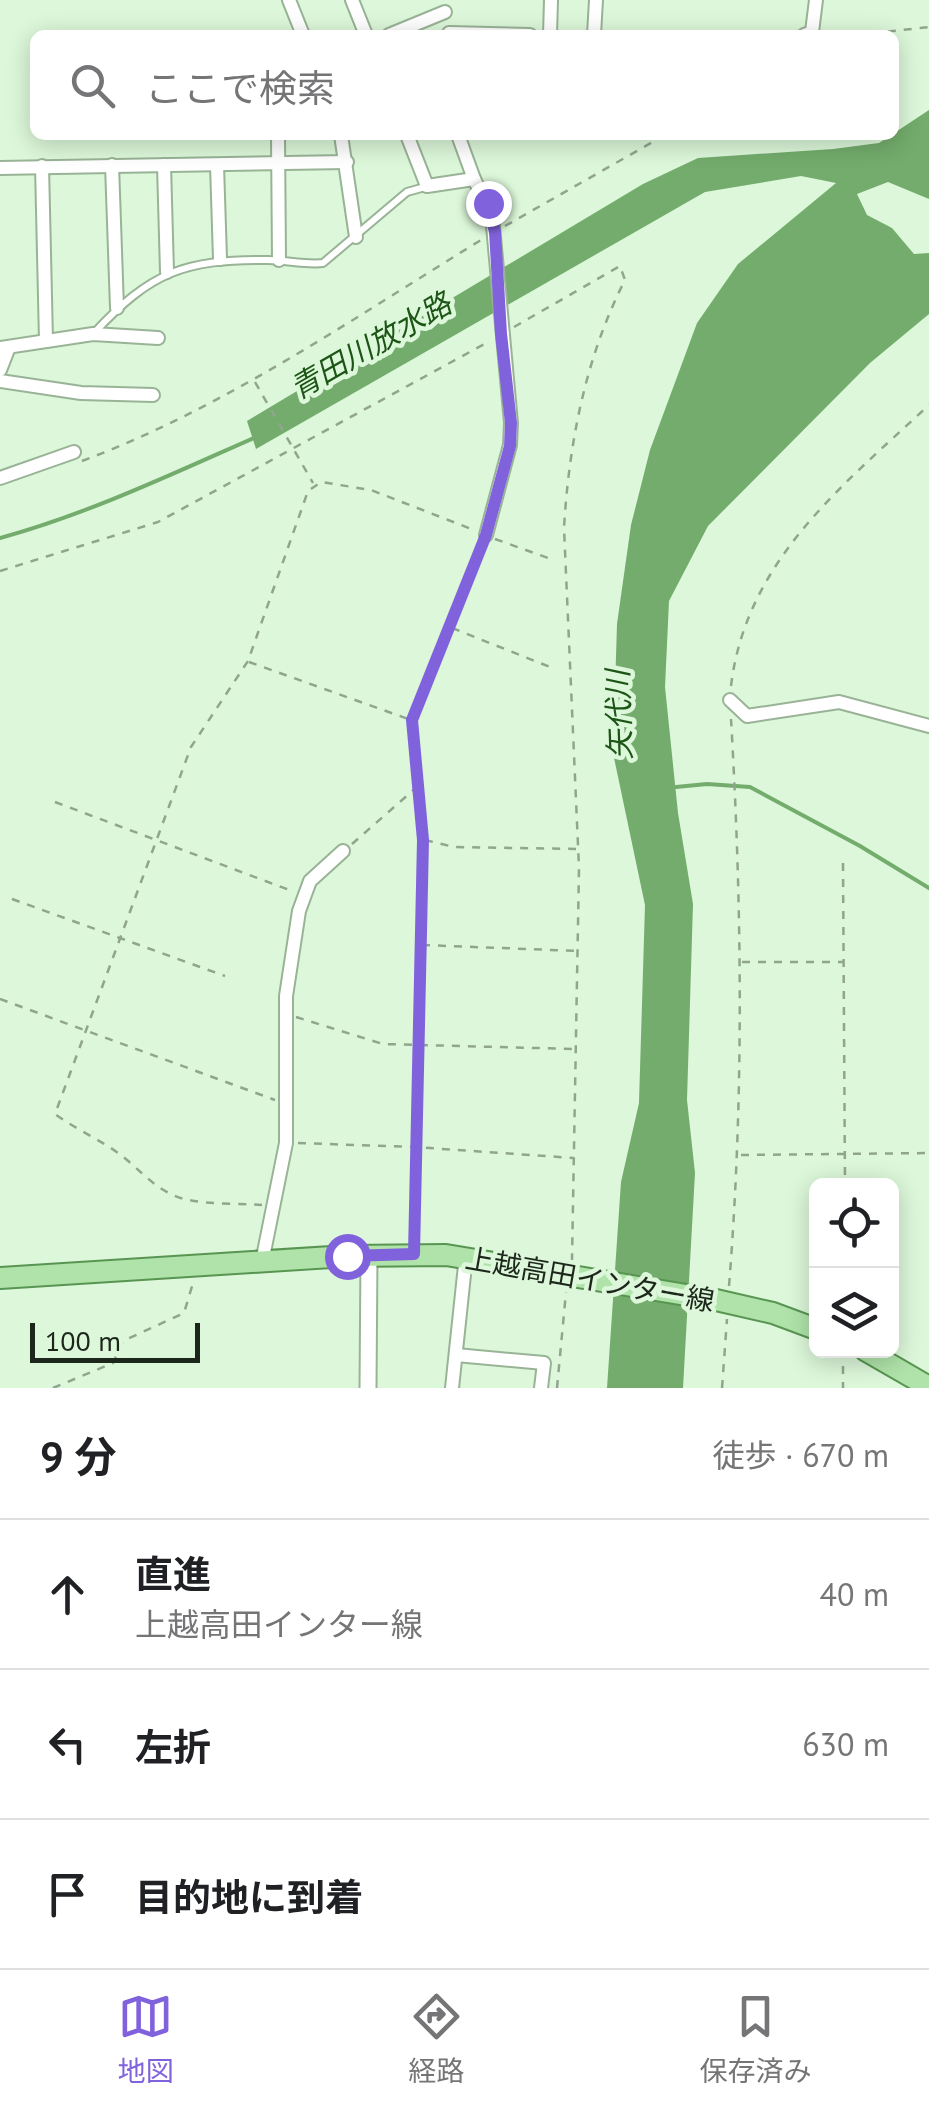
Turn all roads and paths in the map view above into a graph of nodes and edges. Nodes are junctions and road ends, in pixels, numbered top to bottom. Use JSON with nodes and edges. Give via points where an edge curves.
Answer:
{"nodes":[{"id":1,"x":289,"y":0,"type":"edge"},
{"id":2,"x":352,"y":0,"type":"edge"},
{"id":3,"x":551,"y":0,"type":"edge"},
{"id":4,"x":596,"y":0,"type":"edge"},
{"id":5,"x":816,"y":0,"type":"edge"},
{"id":6,"x":445,"y":6,"type":"edge"},
{"id":7,"x":929,"y":26,"type":"edge"},
{"id":8,"x":301,"y":30,"type":"edge"},
{"id":9,"x":364,"y":30,"type":"edge"},
{"id":10,"x":399,"y":30,"type":"edge"},
{"id":11,"x":550,"y":30,"type":"edge"},
{"id":12,"x":594,"y":30,"type":"edge"},
{"id":13,"x":812,"y":30,"type":"edge"},
{"id":14,"x":897,"y":30,"type":"edge"},
{"id":15,"x":278,"y":140,"type":"edge"},
{"id":16,"x":343,"y":140,"type":"edge"},
{"id":17,"x":409,"y":140,"type":"edge"},
{"id":18,"x":460,"y":140,"type":"edge"},
{"id":19,"x":655,"y":140,"type":"edge"},
{"id":20,"x":347,"y":162,"type":"junction"},
{"id":21,"x":278,"y":163,"type":"junction"},
{"id":22,"x":112,"y":165,"type":"junction"},
{"id":23,"x":164,"y":165,"type":"junction"},
{"id":24,"x":217,"y":165,"type":"junction"},
{"id":25,"x":42,"y":166,"type":"junction"},
{"id":26,"x":0,"y":168,"type":"edge"},
{"id":27,"x":474,"y":179,"type":"junction"},
{"id":28,"x":427,"y":186,"type":"junction"},
{"id":29,"x":495,"y":232,"type":"junction"},
{"id":30,"x":356,"y":237,"type":"junction"},
{"id":31,"x":220,"y":260,"type":"junction"},
{"id":32,"x":279,"y":260,"type":"junction"},
{"id":33,"x":167,"y":272,"type":"junction"},
{"id":34,"x":117,"y":308,"type":"junction"},
{"id":35,"x":93,"y":334,"type":"junction"},
{"id":36,"x":501,"y":334,"type":"junction"},
{"id":37,"x":158,"y":338,"type":"dead end"},
{"id":38,"x":46,"y":341,"type":"junction"},
{"id":39,"x":4,"y":347,"type":"edge"},
{"id":40,"x":0,"y":370,"type":"edge"},
{"id":41,"x":253,"y":380,"type":"junction"},
{"id":42,"x":0,"y":381,"type":"edge"},
{"id":43,"x":153,"y":395,"type":"dead end"},
{"id":44,"x":929,"y":405,"type":"edge"},
{"id":45,"x":295,"y":450,"type":"junction"},
{"id":46,"x":71,"y":459,"type":"joint"},
{"id":47,"x":0,"y":478,"type":"edge"},
{"id":48,"x":314,"y":484,"type":"junction"},
{"id":49,"x":486,"y":535,"type":"junction"},
{"id":50,"x":551,"y":558,"type":"dead end"},
{"id":51,"x":0,"y":570,"type":"edge"},
{"id":52,"x":451,"y":627,"type":"junction"},
{"id":53,"x":248,"y":661,"type":"junction"},
{"id":54,"x":550,"y":667,"type":"dead end"},
{"id":55,"x":730,"y":700,"type":"junction"},
{"id":56,"x":412,"y":720,"type":"junction"},
{"id":57,"x":929,"y":726,"type":"edge"},
{"id":58,"x":418,"y":786,"type":"junction"},
{"id":59,"x":55,"y":802,"type":"dead end"},
{"id":60,"x":423,"y":840,"type":"junction"},
{"id":61,"x":578,"y":849,"type":"junction"},
{"id":62,"x":343,"y":851,"type":"joint"},
{"id":63,"x":842,"y":863,"type":"dead end"},
{"id":64,"x":303,"y":896,"type":"junction"},
{"id":65,"x":12,"y":898,"type":"dead end"},
{"id":66,"x":122,"y":937,"type":"junction"},
{"id":67,"x":420,"y":945,"type":"junction"},
{"id":68,"x":579,"y":951,"type":"junction"},
{"id":69,"x":740,"y":962,"type":"junction"},
{"id":70,"x":843,"y":962,"type":"junction"},
{"id":71,"x":225,"y":976,"type":"dead end"},
{"id":72,"x":0,"y":999,"type":"edge"},
{"id":73,"x":286,"y":1014,"type":"junction"},
{"id":74,"x":86,"y":1032,"type":"junction"},
{"id":75,"x":418,"y":1046,"type":"junction"},
{"id":76,"x":576,"y":1049,"type":"junction"},
{"id":77,"x":287,"y":1104,"type":"junction"},
{"id":78,"x":286,"y":1143,"type":"junction"},
{"id":79,"x":414,"y":1147,"type":"junction"},
{"id":80,"x":929,"y":1153,"type":"edge"},
{"id":81,"x":739,"y":1154,"type":"junction"},
{"id":82,"x":845,"y":1154,"type":"junction"},
{"id":83,"x":574,"y":1158,"type":"junction"},
{"id":84,"x":845,"y":1178,"type":"edge"},
{"id":85,"x":274,"y":1206,"type":"junction"},
{"id":86,"x":414,"y":1254,"type":"junction"},
{"id":87,"x":369,"y":1256,"type":"junction"},
{"id":88,"x":466,"y":1256,"type":"junction"},
{"id":89,"x":262,"y":1262,"type":"junction"},
{"id":90,"x":196,"y":1266,"type":"junction"},
{"id":91,"x":570,"y":1276,"type":"junction"},
{"id":92,"x":0,"y":1278,"type":"edge"},
{"id":93,"x":722,"y":1302,"type":"junction"},
{"id":94,"x":809,"y":1325,"type":"edge"},
{"id":95,"x":456,"y":1355,"type":"junction"},
{"id":96,"x":843,"y":1358,"type":"edge"},
{"id":97,"x":879,"y":1358,"type":"edge"},
{"id":98,"x":929,"y":1387,"type":"edge"},
{"id":99,"x":54,"y":1388,"type":"edge"},
{"id":100,"x":368,"y":1388,"type":"edge"},
{"id":101,"x":452,"y":1388,"type":"edge"},
{"id":102,"x":540,"y":1388,"type":"edge"},
{"id":103,"x":557,"y":1388,"type":"edge"},
{"id":104,"x":722,"y":1388,"type":"edge"},
{"id":105,"x":844,"y":1388,"type":"edge"}],
"edges":[{"from":1,"to":8,"type":"street"},
{"from":2,"to":9,"type":"street"},
{"from":3,"to":11,"type":"street"},
{"from":4,"to":12,"type":"street"},
{"from":5,"to":13,"type":"street"},
{"from":6,"to":10,"type":"street"},
{"from":7,"to":14,"type":"path"},
{"from":15,"to":21,"type":"street"},
{"from":16,"to":20,"type":"street"},
{"from":17,"to":28,"type":"street"},
{"from":18,"to":27,"type":"street"},
{"from":19,"to":29,"type":"path"},
{"from":20,"to":21,"type":"street"},
{"from":20,"to":30,"type":"street"},
{"from":21,"to":24,"type":"street"},
{"from":21,"to":32,"type":"street"},
{"from":22,"to":23,"type":"street"},
{"from":22,"to":25,"type":"street"},
{"from":22,"to":34,"type":"street"},
{"from":23,"to":24,"type":"street"},
{"from":23,"to":33,"type":"street"},
{"from":24,"to":31,"type":"street"},
{"from":25,"to":26,"type":"street"},
{"from":25,"to":38,"type":"street"},
{"from":27,"to":28,"type":"street"},
{"from":27,"to":29,"type":"street"},
{"from":28,"to":30,"type":"lane","via":[[407,192]]},
{"from":29,"to":36,"type":"street"},
{"from":29,"to":41,"type":"path"},
{"from":30,"to":32,"type":"lane","via":[[323,263]]},
{"from":31,"to":32,"type":"lane"},
{"from":31,"to":33,"type":"lane"},
{"from":33,"to":34,"type":"lane"},
{"from":34,"to":35,"type":"lane"},
{"from":35,"to":37,"type":"street"},
{"from":35,"to":38,"type":"street"},
{"from":36,"to":45,"type":"path"},
{"from":36,"to":49,"type":"street","via":[[510,446]]},
{"from":36,"to":61,"type":"path","via":[[620,266],[625,280],[591,359],[567,480]]},
{"from":38,"to":39,"type":"street"},
{"from":39,"to":40,"type":"street"},
{"from":41,"to":45,"type":"path"},
{"from":41,"to":46,"type":"path","via":[[120,447]]},
{"from":42,"to":43,"type":"street"},
{"from":44,"to":55,"type":"path","via":[[842,486],[780,558],[749,611]]},
{"from":45,"to":48,"type":"path"},
{"from":45,"to":51,"type":"path","via":[[158,522]]},
{"from":46,"to":47,"type":"street"},
{"from":48,"to":49,"type":"path","via":[[371,490]]},
{"from":48,"to":53,"type":"path"},
{"from":49,"to":50,"type":"path"},
{"from":49,"to":52,"type":"path"},
{"from":52,"to":54,"type":"path"},
{"from":52,"to":56,"type":"path"},
{"from":53,"to":56,"type":"path"},
{"from":53,"to":66,"type":"path","via":[[191,747]]},
{"from":55,"to":57,"type":"street","via":[[747,716],[839,702]]},
{"from":55,"to":69,"type":"path"},
{"from":56,"to":58,"type":"path"},
{"from":58,"to":60,"type":"path"},
{"from":58,"to":62,"type":"path"},
{"from":59,"to":64,"type":"path"},
{"from":60,"to":61,"type":"path","via":[[454,847]]},
{"from":60,"to":67,"type":"path"},
{"from":61,"to":68,"type":"path"},
{"from":62,"to":64,"type":"street"},
{"from":63,"to":70,"type":"path"},
{"from":64,"to":73,"type":"street"},
{"from":65,"to":66,"type":"path"},
{"from":66,"to":71,"type":"path"},
{"from":66,"to":74,"type":"path"},
{"from":67,"to":68,"type":"path"},
{"from":67,"to":75,"type":"path"},
{"from":68,"to":76,"type":"path"},
{"from":69,"to":70,"type":"path"},
{"from":69,"to":81,"type":"path"},
{"from":70,"to":82,"type":"path"},
{"from":72,"to":74,"type":"path"},
{"from":73,"to":75,"type":"path","via":[[383,1044]]},
{"from":73,"to":77,"type":"street"},
{"from":74,"to":77,"type":"path"},
{"from":74,"to":85,"type":"path","via":[[55,1114],[162,1190],[186,1199]]},
{"from":75,"to":76,"type":"path"},
{"from":75,"to":79,"type":"path"},
{"from":76,"to":83,"type":"path"},
{"from":77,"to":78,"type":"street"},
{"from":78,"to":79,"type":"path"},
{"from":78,"to":85,"type":"street"},
{"from":79,"to":83,"type":"path"},
{"from":79,"to":86,"type":"path"},
{"from":80,"to":82,"type":"path"},
{"from":81,"to":82,"type":"path"},
{"from":81,"to":93,"type":"path"},
{"from":82,"to":84,"type":"path"},
{"from":83,"to":91,"type":"path"},
{"from":85,"to":89,"type":"street"},
{"from":86,"to":87,"type":"main road","name":"上越高田インター線"},
{"from":86,"to":88,"type":"main road","name":"上越高田インター線"},
{"from":87,"to":89,"type":"main road","name":"上越高田インター線"},
{"from":87,"to":100,"type":"street"},
{"from":88,"to":91,"type":"main road","name":"上越高田インター線"},
{"from":88,"to":95,"type":"street"},
{"from":89,"to":90,"type":"main road","name":"上越高田インター線"},
{"from":90,"to":92,"type":"main road","name":"上越高田インター線"},
{"from":90,"to":99,"type":"path","via":[[184,1313],[124,1341],[112,1363]]},
{"from":91,"to":93,"type":"main road","name":"上越高田インター線"},
{"from":91,"to":103,"type":"path"},
{"from":93,"to":94,"type":"main road","name":"上越高田インター線"},
{"from":93,"to":104,"type":"path"},
{"from":95,"to":101,"type":"street"},
{"from":95,"to":102,"type":"street","via":[[544,1363]]},
{"from":96,"to":105,"type":"path"},
{"from":97,"to":98,"type":"main road"}]}
